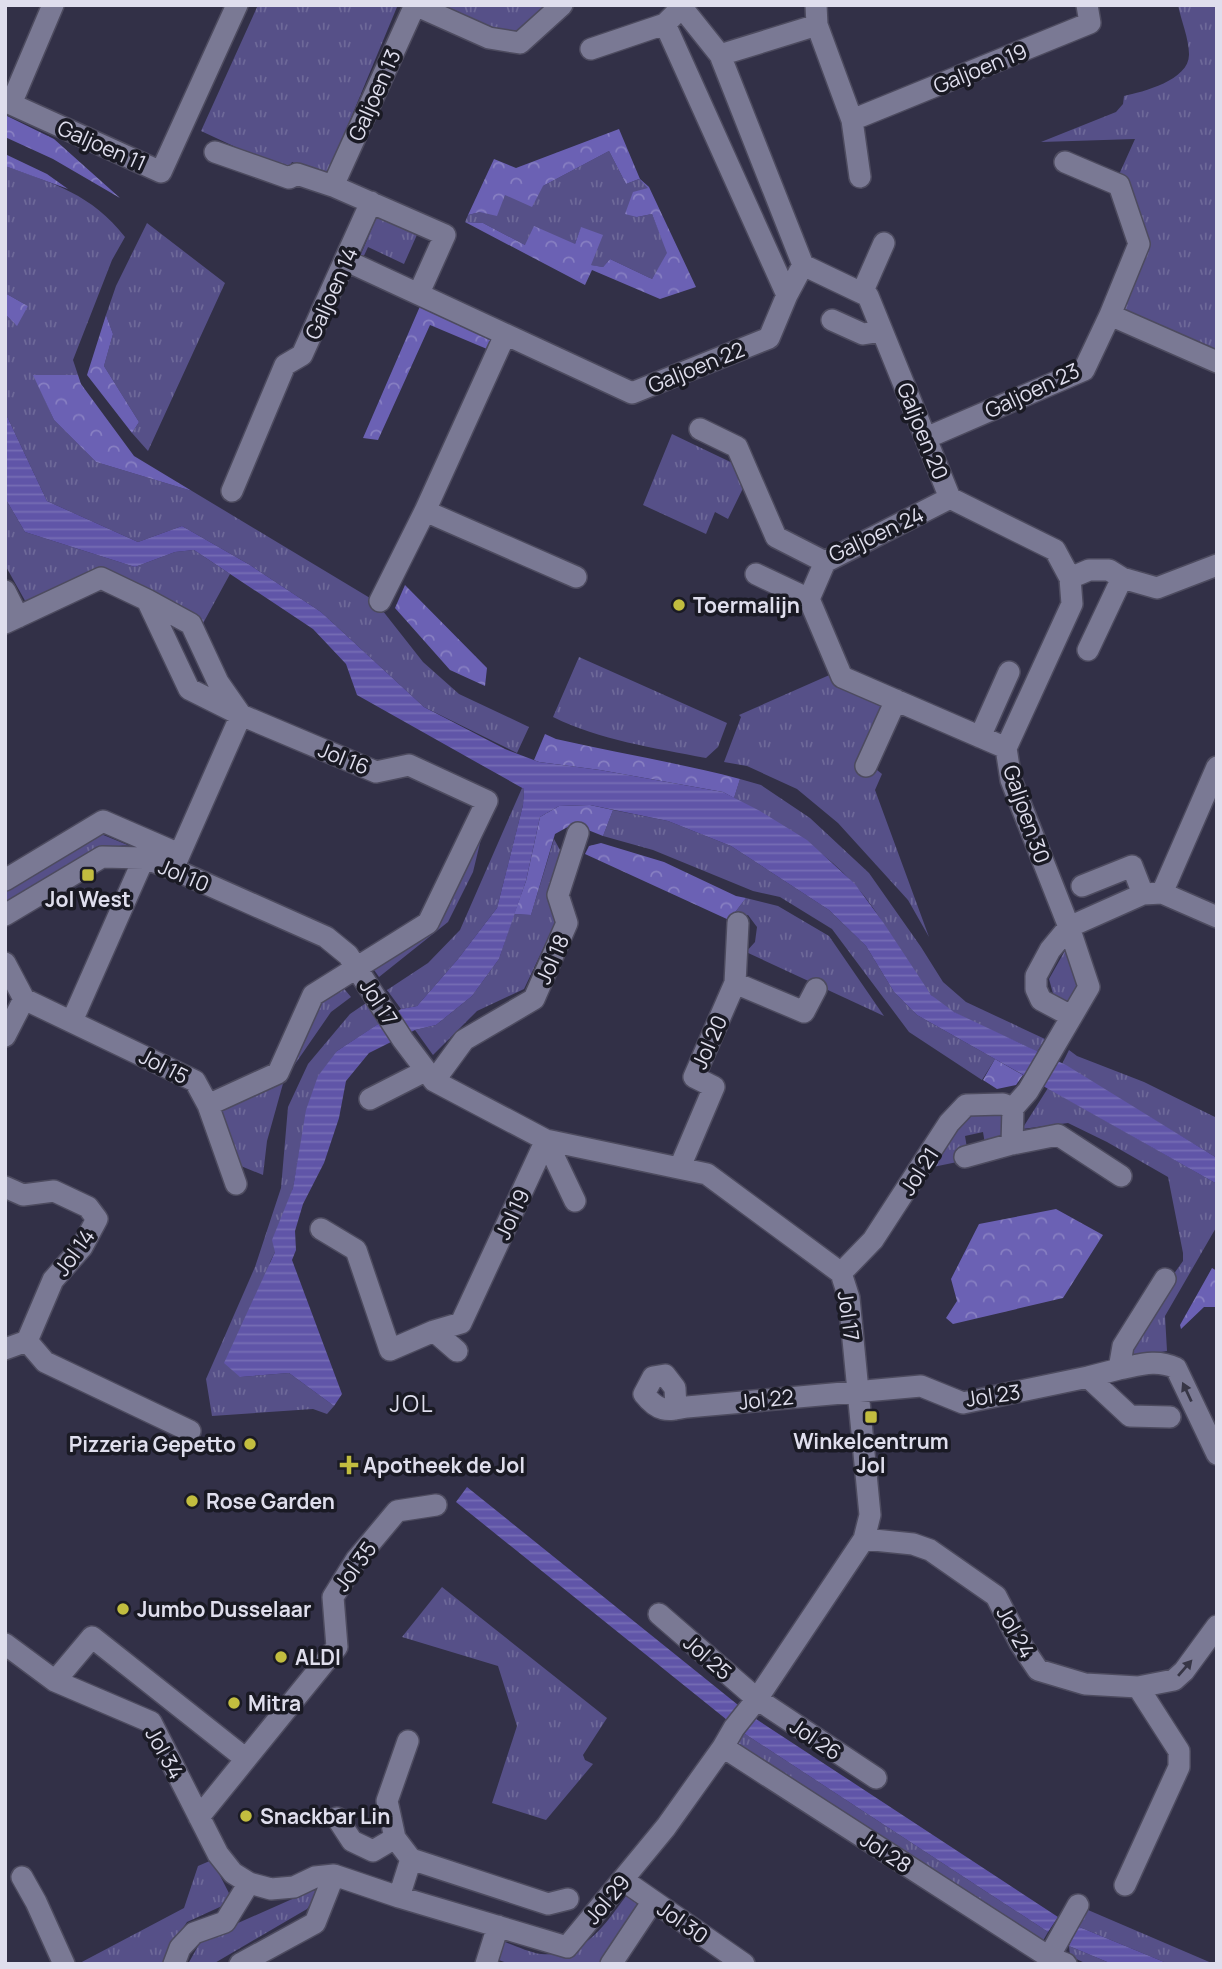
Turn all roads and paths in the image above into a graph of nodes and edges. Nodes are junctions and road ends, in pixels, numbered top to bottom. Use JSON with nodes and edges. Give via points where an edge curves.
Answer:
{"nodes":[{"id":1,"x":53,"y":5,"type":"edge"},
{"id":2,"x":237,"y":5,"type":"edge"},
{"id":3,"x":415,"y":5,"type":"edge"},
{"id":4,"x":562,"y":5,"type":"edge"},
{"id":5,"x":1087,"y":5,"type":"edge"},
{"id":6,"x":681,"y":6,"type":"edge"},
{"id":7,"x":817,"y":15,"type":"edge"},
{"id":8,"x":664,"y":24,"type":"junction"},
{"id":9,"x":591,"y":49,"type":"dead end"},
{"id":10,"x":720,"y":55,"type":"junction"},
{"id":11,"x":852,"y":120,"type":"junction"},
{"id":12,"x":215,"y":152,"type":"dead end"},
{"id":13,"x":1065,"y":163,"type":"dead end"},
{"id":14,"x":860,"y":177,"type":"dead end"},
{"id":15,"x":333,"y":186,"type":"junction"},
{"id":16,"x":371,"y":202,"type":"junction"},
{"id":17,"x":884,"y":243,"type":"dead end"},
{"id":18,"x":345,"y":260,"type":"junction"},
{"id":19,"x":803,"y":265,"type":"junction"},
{"id":20,"x":423,"y":284,"type":"dead end"},
{"id":21,"x":862,"y":293,"type":"junction"},
{"id":22,"x":788,"y":296,"type":"junction"},
{"id":23,"x":1110,"y":315,"type":"junction"},
{"id":24,"x":832,"y":320,"type":"dead end"},
{"id":25,"x":882,"y":331,"type":"junction"},
{"id":26,"x":505,"y":335,"type":"junction"},
{"id":27,"x":1217,"y":362,"type":"edge"},
{"id":28,"x":700,"y":429,"type":"dead end"},
{"id":29,"x":926,"y":438,"type":"junction"},
{"id":30,"x":232,"y":491,"type":"dead end"},
{"id":31,"x":950,"y":498,"type":"junction"},
{"id":32,"x":425,"y":511,"type":"junction"},
{"id":33,"x":825,"y":562,"type":"junction"},
{"id":34,"x":1217,"y":565,"type":"edge"},
{"id":35,"x":756,"y":574,"type":"dead end"},
{"id":36,"x":576,"y":577,"type":"dead end"},
{"id":37,"x":1070,"y":578,"type":"junction"},
{"id":38,"x":1122,"y":578,"type":"junction"},
{"id":39,"x":5,"y":591,"type":"edge"},
{"id":40,"x":809,"y":598,"type":"junction"},
{"id":41,"x":147,"y":600,"type":"junction"},
{"id":42,"x":380,"y":601,"type":"dead end"},
{"id":43,"x":12,"y":620,"type":"edge"},
{"id":44,"x":1088,"y":650,"type":"dead end"},
{"id":45,"x":1009,"y":672,"type":"dead end"},
{"id":46,"x":896,"y":700,"type":"junction"},
{"id":47,"x":241,"y":715,"type":"junction"},
{"id":48,"x":980,"y":737,"type":"junction"},
{"id":49,"x":1006,"y":748,"type":"junction"},
{"id":50,"x":866,"y":766,"type":"dead end"},
{"id":51,"x":1217,"y":767,"type":"edge"},
{"id":52,"x":578,"y":833,"type":"dead end"},
{"id":53,"x":144,"y":858,"type":"junction"},
{"id":54,"x":176,"y":862,"type":"junction"},
{"id":55,"x":5,"y":880,"type":"edge"},
{"id":56,"x":1082,"y":886,"type":"dead end"},
{"id":57,"x":1153,"y":894,"type":"junction"},
{"id":58,"x":5,"y":915,"type":"edge"},
{"id":59,"x":1217,"y":917,"type":"edge"},
{"id":60,"x":738,"y":923,"type":"dead end"},
{"id":61,"x":1069,"y":927,"type":"junction"},
{"id":62,"x":5,"y":963,"type":"edge"},
{"id":63,"x":356,"y":967,"type":"junction"},
{"id":64,"x":736,"y":983,"type":"junction"},
{"id":65,"x":816,"y":989,"type":"dead end"},
{"id":66,"x":23,"y":999,"type":"junction"},
{"id":67,"x":1071,"y":1016,"type":"junction"},
{"id":68,"x":72,"y":1021,"type":"junction"},
{"id":69,"x":5,"y":1036,"type":"edge"},
{"id":70,"x":430,"y":1076,"type":"junction"},
{"id":71,"x":370,"y":1099,"type":"dead end"},
{"id":72,"x":208,"y":1105,"type":"junction"},
{"id":73,"x":1013,"y":1108,"type":"junction"},
{"id":74,"x":547,"y":1140,"type":"junction"},
{"id":75,"x":1012,"y":1144,"type":"junction"},
{"id":76,"x":965,"y":1157,"type":"dead end"},
{"id":77,"x":680,"y":1167,"type":"junction"},
{"id":78,"x":1121,"y":1176,"type":"dead end"},
{"id":79,"x":236,"y":1184,"type":"dead end"},
{"id":80,"x":5,"y":1187,"type":"edge"},
{"id":81,"x":575,"y":1201,"type":"dead end"},
{"id":82,"x":321,"y":1230,"type":"dead end"},
{"id":83,"x":841,"y":1273,"type":"junction"},
{"id":84,"x":1165,"y":1279,"type":"dead end"},
{"id":85,"x":434,"y":1331,"type":"junction"},
{"id":86,"x":27,"y":1341,"type":"junction"},
{"id":87,"x":5,"y":1349,"type":"edge"},
{"id":88,"x":457,"y":1351,"type":"dead end"},
{"id":89,"x":1119,"y":1369,"type":"junction"},
{"id":90,"x":1088,"y":1377,"type":"junction"},
{"id":91,"x":857,"y":1390,"type":"junction"},
{"id":92,"x":676,"y":1409,"type":"dead end"},
{"id":93,"x":1170,"y":1417,"type":"dead end"},
{"id":94,"x":190,"y":1430,"type":"dead end"},
{"id":95,"x":1217,"y":1454,"type":"edge"},
{"id":96,"x":436,"y":1505,"type":"dead end"},
{"id":97,"x":864,"y":1539,"type":"junction"},
{"id":98,"x":659,"y":1614,"type":"dead end"},
{"id":99,"x":1217,"y":1626,"type":"edge"},
{"id":100,"x":5,"y":1644,"type":"edge"},
{"id":101,"x":55,"y":1681,"type":"junction"},
{"id":102,"x":1138,"y":1687,"type":"junction"},
{"id":103,"x":753,"y":1704,"type":"junction"},
{"id":104,"x":408,"y":1741,"type":"dead end"},
{"id":105,"x":723,"y":1747,"type":"junction"},
{"id":106,"x":246,"y":1759,"type":"junction"},
{"id":107,"x":876,"y":1779,"type":"dead end"},
{"id":108,"x":199,"y":1817,"type":"junction"},
{"id":109,"x":337,"y":1818,"type":"dead end"},
{"id":110,"x":395,"y":1838,"type":"junction"},
{"id":111,"x":411,"y":1859,"type":"junction"},
{"id":112,"x":334,"y":1875,"type":"junction"},
{"id":113,"x":22,"y":1877,"type":"dead end"},
{"id":114,"x":623,"y":1880,"type":"junction"},
{"id":115,"x":249,"y":1883,"type":"junction"},
{"id":116,"x":1125,"y":1885,"type":"dead end"},
{"id":117,"x":398,"y":1897,"type":"junction"},
{"id":118,"x":568,"y":1899,"type":"dead end"},
{"id":119,"x":653,"y":1901,"type":"junction"},
{"id":120,"x":1076,"y":1909,"type":"dead end"},
{"id":121,"x":498,"y":1926,"type":"junction"},
{"id":122,"x":1057,"y":1960,"type":"edge"},
{"id":123,"x":64,"y":1964,"type":"edge"},
{"id":124,"x":174,"y":1964,"type":"edge"},
{"id":125,"x":240,"y":1964,"type":"edge"},
{"id":126,"x":486,"y":1964,"type":"edge"},
{"id":127,"x":611,"y":1964,"type":"edge"},
{"id":128,"x":744,"y":1964,"type":"edge"}],
"edges":[{"from":1,"to":2,"type":"street","name":"Galjoen 11","via":[[11,104],[162,172]]},
{"from":3,"to":4,"type":"street","via":[[489,38],[520,43]]},
{"from":3,"to":15,"type":"street","name":"Galjoen 13"},
{"from":5,"to":11,"type":"street","name":"Galjoen 19","via":[[1090,23]]},
{"from":6,"to":8,"type":"street"},
{"from":6,"to":10,"type":"street"},
{"from":7,"to":10,"type":"street"},
{"from":7,"to":11,"type":"street"},
{"from":8,"to":9,"type":"street"},
{"from":8,"to":22,"type":"street"},
{"from":10,"to":19,"type":"street"},
{"from":11,"to":14,"type":"street"},
{"from":12,"to":15,"type":"street","via":[[289,178],[297,174]]},
{"from":13,"to":23,"type":"street","name":"Galjoen 23","via":[[1119,185],[1139,244]]},
{"from":15,"to":16,"type":"street"},
{"from":16,"to":18,"type":"street","name":"Galjoen 14"},
{"from":16,"to":20,"type":"street","via":[[445,235]]},
{"from":17,"to":21,"type":"street"},
{"from":18,"to":26,"type":"street","name":"Galjoen 22"},
{"from":18,"to":30,"type":"street","name":"Galjoen 14","via":[[302,355],[285,365]]},
{"from":19,"to":21,"type":"street"},
{"from":19,"to":22,"type":"street"},
{"from":21,"to":25,"type":"street","name":"Galjoen 20","via":[[868,296]]},
{"from":22,"to":26,"type":"street","name":"Galjoen 22","via":[[769,338],[632,393]]},
{"from":23,"to":27,"type":"street"},
{"from":23,"to":29,"type":"street","name":"Galjoen 23","via":[[1084,370]]},
{"from":24,"to":25,"type":"street","via":[[863,334]]},
{"from":25,"to":29,"type":"street","name":"Galjoen 20"},
{"from":26,"to":32,"type":"street"},
{"from":28,"to":33,"type":"street","name":"Galjoen 24","via":[[737,447],[776,537]]},
{"from":29,"to":31,"type":"street","name":"Galjoen 20"},
{"from":31,"to":33,"type":"street","name":"Galjoen 24"},
{"from":31,"to":37,"type":"street","name":"Galjoen 20","via":[[1055,550]]},
{"from":32,"to":36,"type":"street"},
{"from":32,"to":42,"type":"street"},
{"from":33,"to":40,"type":"street"},
{"from":34,"to":38,"type":"street","via":[[1157,588]]},
{"from":35,"to":40,"type":"street"},
{"from":37,"to":38,"type":"street","via":[[1089,570],[1109,570]]},
{"from":37,"to":49,"type":"street","name":"Galjoen 30","via":[[1072,604]]},
{"from":38,"to":44,"type":"street"},
{"from":39,"to":43,"type":"street"},
{"from":40,"to":46,"type":"street","via":[[842,677]]},
{"from":41,"to":43,"type":"street","via":[[101,578]]},
{"from":41,"to":47,"type":"street","via":[[191,624],[218,682]]},
{"from":41,"to":47,"type":"street","name":"Jol 16","via":[[189,689]]},
{"from":45,"to":48,"type":"street"},
{"from":46,"to":48,"type":"street"},
{"from":46,"to":50,"type":"street"},
{"from":47,"to":54,"type":"street"},
{"from":47,"to":63,"type":"street","name":"Jol 16","via":[[376,772],[409,765],[487,801],[428,923]]},
{"from":48,"to":49,"type":"street"},
{"from":49,"to":61,"type":"street","name":"Galjoen 30","via":[[1011,779]]},
{"from":51,"to":57,"type":"street"},
{"from":52,"to":70,"type":"street","name":"Jol 18","via":[[558,895],[567,923],[534,999],[464,1040]]},
{"from":53,"to":54,"type":"street","name":"Jol 10"},
{"from":53,"to":58,"type":"street","name":"Jol 10","via":[[102,857]]},
{"from":53,"to":68,"type":"street"},
{"from":54,"to":55,"type":"street","name":"Jol 10","via":[[103,821]]},
{"from":54,"to":63,"type":"street","name":"Jol 10","via":[[326,937]]},
{"from":56,"to":57,"type":"street","via":[[1132,866]]},
{"from":57,"to":59,"type":"street"},
{"from":57,"to":61,"type":"street"},
{"from":60,"to":64,"type":"street","name":"Jol 20"},
{"from":61,"to":67,"type":"street","name":"Galjoen 30","via":[[1088,987]]},
{"from":61,"to":67,"type":"street","via":[[1050,950],[1036,989],[1041,1000]]},
{"from":62,"to":66,"type":"street"},
{"from":63,"to":70,"type":"street","name":"Jol 17"},
{"from":63,"to":72,"type":"street","via":[[313,995],[278,1073]]},
{"from":64,"to":65,"type":"street","via":[[804,1012]]},
{"from":64,"to":77,"type":"street","name":"Jol 20","via":[[694,1077],[714,1087]]},
{"from":66,"to":68,"type":"street","name":"Jol 15"},
{"from":66,"to":69,"type":"street"},
{"from":67,"to":73,"type":"street","name":"Galjoen 30","via":[[1028,1091]]},
{"from":68,"to":72,"type":"street","name":"Jol 15","via":[[195,1081]]},
{"from":70,"to":71,"type":"street"},
{"from":70,"to":74,"type":"street","name":"Jol 17"},
{"from":72,"to":79,"type":"street","name":"Jol 15"},
{"from":73,"to":75,"type":"street"},
{"from":73,"to":83,"type":"street","name":"Jol 21","via":[[965,1105],[873,1240]]},
{"from":74,"to":77,"type":"street","name":"Jol 17"},
{"from":74,"to":81,"type":"street"},
{"from":74,"to":85,"type":"street","name":"Jol 19","via":[[461,1323]]},
{"from":75,"to":76,"type":"street","name":"Jol 21"},
{"from":75,"to":78,"type":"street","name":"Jol 21","via":[[1058,1135]]},
{"from":77,"to":83,"type":"street","name":"Jol 17","via":[[707,1174]]},
{"from":80,"to":86,"type":"street","name":"Jol 14","via":[[23,1195],[54,1191],[89,1207],[97,1219],[82,1247],[53,1280]]},
{"from":82,"to":85,"type":"street","name":"Jol 19","via":[[356,1250],[390,1350]]},
{"from":83,"to":91,"type":"street","name":"Jol 17","via":[[849,1298]]},
{"from":84,"to":89,"type":"street","via":[[1123,1346]]},
{"from":85,"to":88,"type":"street"},
{"from":86,"to":87,"type":"street"},
{"from":86,"to":94,"type":"street","via":[[45,1362]]},
{"from":89,"to":90,"type":"street","name":"Jol 23"},
{"from":95,"to":89,"type":"street","one_way":true,"via":[[1176,1368],[1154,1362]]},
{"from":90,"to":91,"type":"street","name":"Jol 23","via":[[963,1403],[921,1386]]},
{"from":90,"to":93,"type":"street","via":[[1130,1416]]},
{"from":91,"to":92,"type":"street","name":"Jol 22"},
{"from":91,"to":97,"type":"street","name":"Jol 17","via":[[870,1515]]},
{"from":96,"to":106,"type":"street","name":"Jol 35","via":[[397,1511],[356,1560],[333,1597],[337,1647]]},
{"from":97,"to":102,"type":"street","name":"Jol 24","via":[[930,1550],[996,1596],[1038,1670],[1085,1684]]},
{"from":97,"to":103,"type":"street","name":"Jol 17"},
{"from":98,"to":103,"type":"street","name":"Jol 25"},
{"from":102,"to":99,"type":"street","name":"Jol 24","one_way":true,"via":[[1174,1680]]},
{"from":100,"to":101,"type":"street","name":"Jol 34"},
{"from":101,"to":106,"type":"street","via":[[92,1637]]},
{"from":101,"to":108,"type":"street","name":"Jol 34","via":[[151,1722]]},
{"from":102,"to":116,"type":"street","via":[[1179,1751],[1179,1767]]},
{"from":103,"to":105,"type":"street","name":"Jol 29"},
{"from":103,"to":107,"type":"street","name":"Jol 26"},
{"from":104,"to":110,"type":"street","via":[[387,1801]]},
{"from":105,"to":114,"type":"street","name":"Jol 29"},
{"from":105,"to":122,"type":"street","name":"Jol 28"},
{"from":106,"to":108,"type":"street","name":"Jol 35"},
{"from":108,"to":115,"type":"street","name":"Jol 34","via":[[233,1873]]},
{"from":109,"to":110,"type":"street","via":[[352,1841],[373,1851]]},
{"from":110,"to":111,"type":"street"},
{"from":111,"to":117,"type":"street"},
{"from":111,"to":118,"type":"street","name":"Jol 29","via":[[548,1904]]},
{"from":112,"to":115,"type":"street","via":[[315,1877],[294,1887],[271,1889]]},
{"from":112,"to":117,"type":"street","name":"Jol 29"},
{"from":112,"to":125,"type":"street","via":[[315,1923]]},
{"from":113,"to":123,"type":"street"},
{"from":114,"to":119,"type":"street","name":"Jol 30"},
{"from":114,"to":121,"type":"street","name":"Jol 29","via":[[567,1947]]},
{"from":115,"to":124,"type":"street","via":[[225,1922],[194,1933],[180,1948]]},
{"from":117,"to":121,"type":"street","name":"Jol 29"},
{"from":119,"to":127,"type":"street"},
{"from":119,"to":128,"type":"street","name":"Jol 30"},
{"from":120,"to":122,"type":"street","via":[[1061,1935]]},
{"from":121,"to":126,"type":"street"}]}
